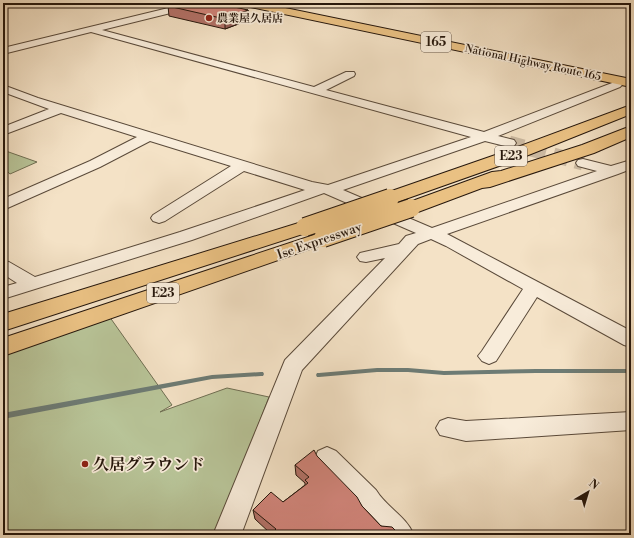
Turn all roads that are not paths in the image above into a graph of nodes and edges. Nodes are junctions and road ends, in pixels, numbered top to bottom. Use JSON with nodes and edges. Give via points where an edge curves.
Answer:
{"nodes":[{"id":1,"x":200,"y":3,"type":"edge"},
{"id":2,"x":246,"y":3,"type":"edge"},
{"id":3,"x":267,"y":3,"type":"edge"},
{"id":4,"x":92,"y":30,"type":"junction"},
{"id":5,"x":3,"y":51,"type":"edge"},
{"id":6,"x":350,"y":74,"type":"dead end"},
{"id":7,"x":631,"y":77,"type":"edge"},
{"id":8,"x":631,"y":83,"type":"edge"},
{"id":9,"x":616,"y":85,"type":"dead end"},
{"id":10,"x":3,"y":88,"type":"edge"},
{"id":11,"x":316,"y":90,"type":"junction"},
{"id":12,"x":60,"y":109,"type":"junction"},
{"id":13,"x":631,"y":109,"type":"edge"},
{"id":14,"x":631,"y":124,"type":"edge"},
{"id":15,"x":3,"y":131,"type":"edge"},
{"id":16,"x":631,"y":131,"type":"edge"},
{"id":17,"x":149,"y":136,"type":"junction"},
{"id":18,"x":483,"y":137,"type":"junction"},
{"id":19,"x":509,"y":143,"type":"tunnel mouth"},
{"id":20,"x":583,"y":163,"type":"tunnel mouth"},
{"id":21,"x":631,"y":164,"type":"edge"},
{"id":22,"x":243,"y":166,"type":"junction"},
{"id":23,"x":612,"y":171,"type":"junction"},
{"id":24,"x":631,"y":176,"type":"edge"},
{"id":25,"x":326,"y":190,"type":"junction"},
{"id":26,"x":3,"y":205,"type":"edge"},
{"id":27,"x":411,"y":208,"type":"junction"},
{"id":28,"x":159,"y":218,"type":"dead end"},
{"id":29,"x":314,"y":233,"type":"junction"},
{"id":30,"x":432,"y":233,"type":"junction"},
{"id":31,"x":404,"y":248,"type":"junction"},
{"id":32,"x":366,"y":258,"type":"dead end"},
{"id":33,"x":3,"y":266,"type":"edge"},
{"id":34,"x":33,"y":284,"type":"junction"},
{"id":35,"x":534,"y":287,"type":"junction"},
{"id":36,"x":3,"y":294,"type":"edge"},
{"id":37,"x":3,"y":323,"type":"edge"},
{"id":38,"x":631,"y":340,"type":"edge"},
{"id":39,"x":3,"y":347,"type":"edge"},
{"id":40,"x":489,"y":356,"type":"dead end"},
{"id":41,"x":631,"y":421,"type":"edge"},
{"id":42,"x":448,"y":428,"type":"dead end"},
{"id":43,"x":327,"y":458,"type":"dead end"},
{"id":44,"x":227,"y":535,"type":"edge"},
{"id":45,"x":400,"y":535,"type":"edge"}],
"edges":[{"from":1,"to":4,"type":"street"},
{"from":2,"to":8,"type":"highway","name":"National Highway Route 165","number":"165"},
{"from":3,"to":7,"type":"highway","name":"National Highway Route 165","number":"165"},
{"from":4,"to":5,"type":"street"},
{"from":4,"to":11,"type":"street"},
{"from":6,"to":11,"type":"street"},
{"from":9,"to":18,"type":"street"},
{"from":10,"to":12,"type":"street"},
{"from":11,"to":18,"type":"street"},
{"from":12,"to":15,"type":"street"},
{"from":12,"to":17,"type":"street"},
{"from":13,"to":29,"type":"highway","name":"Ise Expressway","number":"E23","bridge":true,"via":[[510,156],[390,198]]},
{"from":14,"to":27,"type":"highway","name":"Ise Expressway","number":"E23","via":[[527,166]]},
{"from":16,"to":27,"type":"highway","via":[[588,149]]},
{"from":17,"to":22,"type":"street"},
{"from":17,"to":26,"type":"street","via":[[95,164]]},
{"from":18,"to":19,"type":"street"},
{"from":18,"to":25,"type":"street"},
{"from":20,"to":23,"type":"street"},
{"from":21,"to":23,"type":"street"},
{"from":22,"to":25,"type":"street"},
{"from":22,"to":28,"type":"street"},
{"from":23,"to":24,"type":"street"},
{"from":23,"to":30,"type":"street"},
{"from":25,"to":30,"type":"street"},
{"from":25,"to":34,"type":"street"},
{"from":27,"to":29,"type":"highway","name":"Ise Expressway","bridge":true},
{"from":29,"to":37,"type":"highway","name":"Ise Expressway","number":"E23"},
{"from":29,"to":39,"type":"highway","name":"Ise Expressway","number":"E23"},
{"from":30,"to":31,"type":"street","via":[[412,240]]},
{"from":30,"to":35,"type":"street"},
{"from":31,"to":32,"type":"street"},
{"from":31,"to":44,"type":"street","via":[[293,366]]},
{"from":33,"to":34,"type":"street"},
{"from":34,"to":36,"type":"street"},
{"from":35,"to":38,"type":"street"},
{"from":35,"to":40,"type":"street"},
{"from":41,"to":42,"type":"street","via":[[466,431]]},
{"from":43,"to":45,"type":"street"}]}
